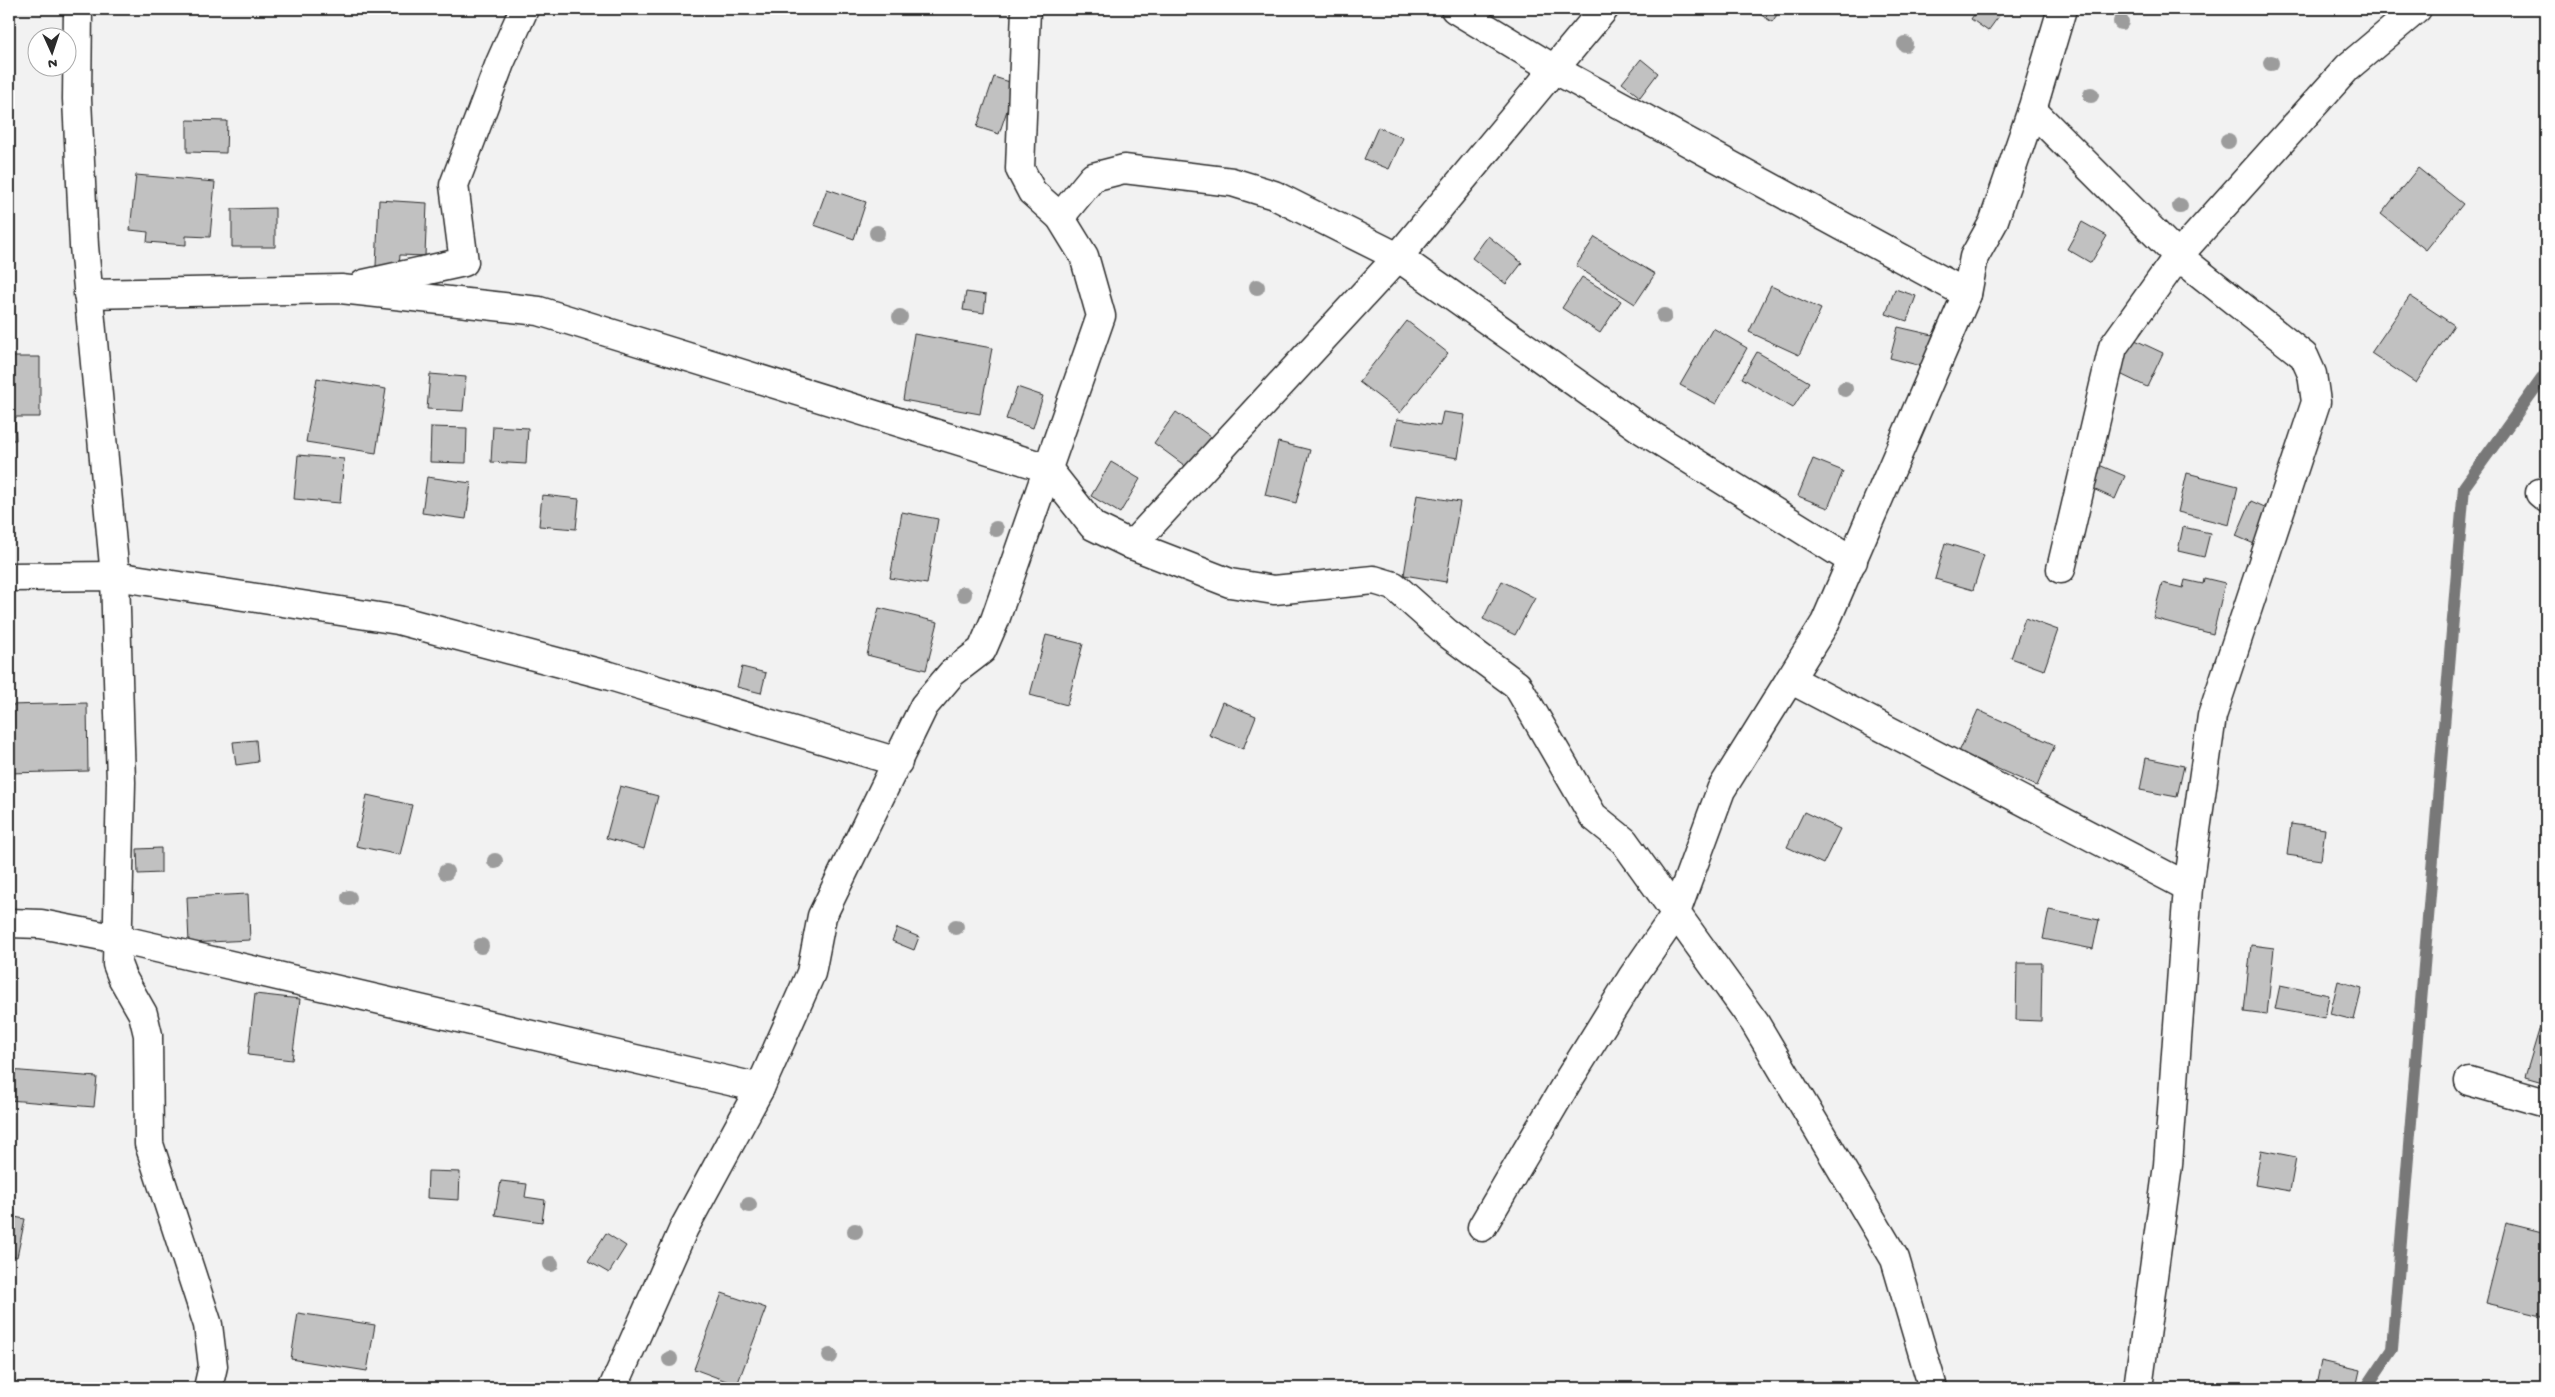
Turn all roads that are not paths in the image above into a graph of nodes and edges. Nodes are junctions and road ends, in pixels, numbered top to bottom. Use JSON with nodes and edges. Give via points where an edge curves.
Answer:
{"nodes":[{"id":1,"x":78,"y":9,"type":"edge"},
{"id":2,"x":524,"y":9,"type":"edge"},
{"id":3,"x":1026,"y":9,"type":"edge"},
{"id":4,"x":1455,"y":9,"type":"edge"},
{"id":5,"x":1604,"y":9,"type":"edge"},
{"id":6,"x":2062,"y":9,"type":"edge"},
{"id":7,"x":2417,"y":9,"type":"edge"},
{"id":8,"x":1554,"y":68,"type":"junction"},
{"id":9,"x":2032,"y":110,"type":"junction"},
{"id":10,"x":1060,"y":217,"type":"junction"},
{"id":11,"x":2178,"y":256,"type":"junction"},
{"id":12,"x":1398,"y":257,"type":"junction"},
{"id":13,"x":341,"y":289,"type":"junction"},
{"id":14,"x":88,"y":294,"type":"junction"},
{"id":15,"x":1967,"y":294,"type":"junction"},
{"id":16,"x":1046,"y":468,"type":"junction"},
{"id":17,"x":1132,"y":545,"type":"junction"},
{"id":18,"x":1853,"y":561,"type":"junction"},
{"id":19,"x":2060,"y":569,"type":"dead end"},
{"id":20,"x":115,"y":576,"type":"junction"},
{"id":21,"x":9,"y":577,"type":"edge"},
{"id":22,"x":1790,"y":680,"type":"junction"},
{"id":23,"x":898,"y":762,"type":"junction"},
{"id":24,"x":2188,"y":887,"type":"junction"},
{"id":25,"x":1675,"y":915,"type":"junction"},
{"id":26,"x":9,"y":923,"type":"edge"},
{"id":27,"x":118,"y":939,"type":"junction"},
{"id":28,"x":2469,"y":1081,"type":"dead end"},
{"id":29,"x":760,"y":1088,"type":"junction"},
{"id":30,"x":2546,"y":1103,"type":"edge"},
{"id":31,"x":1482,"y":1227,"type":"dead end"},
{"id":32,"x":208,"y":1388,"type":"edge"},
{"id":33,"x":613,"y":1388,"type":"edge"},
{"id":34,"x":1932,"y":1388,"type":"edge"},
{"id":35,"x":2138,"y":1388,"type":"edge"}],
"edges":[{"from":1,"to":14,"type":"street","via":[[76,99]]},
{"from":2,"to":13,"type":"street","via":[[454,185],[464,262]]},
{"from":3,"to":10,"type":"street","via":[[1020,169],[1032,192]]},
{"from":4,"to":8,"type":"street"},
{"from":5,"to":8,"type":"street"},
{"from":6,"to":9,"type":"street"},
{"from":7,"to":11,"type":"street","via":[[2348,67]]},
{"from":8,"to":12,"type":"street"},
{"from":8,"to":15,"type":"street"},
{"from":9,"to":11,"type":"street"},
{"from":9,"to":15,"type":"street","via":[[1993,223],[1974,257]]},
{"from":10,"to":12,"type":"street","via":[[1093,177],[1124,169],[1232,182],[1274,194]]},
{"from":10,"to":16,"type":"street","via":[[1084,256],[1101,316]]},
{"from":11,"to":19,"type":"street","via":[[2113,347]]},
{"from":11,"to":24,"type":"street","via":[[2304,356],[2312,374],[2316,402],[2212,716]]},
{"from":12,"to":17,"type":"street"},
{"from":12,"to":18,"type":"street","via":[[1641,429]]},
{"from":13,"to":14,"type":"street"},
{"from":13,"to":16,"type":"street","via":[[539,311]]},
{"from":14,"to":20,"type":"street"},
{"from":15,"to":18,"type":"street"},
{"from":16,"to":17,"type":"street","via":[[1093,526]]},
{"from":16,"to":23,"type":"street","via":[[982,650],[952,672],[924,706]]},
{"from":17,"to":25,"type":"street","via":[[1230,583],[1274,590],[1374,580],[1394,586],[1447,634],[1517,685],[1592,816],[1624,841]]},
{"from":18,"to":22,"type":"street","via":[[1825,623]]},
{"from":20,"to":21,"type":"street"},
{"from":20,"to":23,"type":"street","via":[[398,620],[610,676]]},
{"from":20,"to":27,"type":"street","via":[[121,782]]},
{"from":22,"to":24,"type":"street"},
{"from":22,"to":25,"type":"street","via":[[1721,790]]},
{"from":23,"to":29,"type":"street","via":[[822,916],[811,973]]},
{"from":24,"to":35,"type":"street","via":[[2168,1165]]},
{"from":25,"to":31,"type":"street","via":[[1574,1071]]},
{"from":25,"to":34,"type":"street","via":[[1755,1024],[1894,1259]]},
{"from":26,"to":27,"type":"street","via":[[41,924]]},
{"from":27,"to":29,"type":"street"},
{"from":27,"to":32,"type":"street","via":[[117,964],[143,1014],[148,1035],[149,1144],[208,1325],[213,1366]]},
{"from":28,"to":30,"type":"street"},
{"from":29,"to":33,"type":"street","via":[[684,1228]]}]}
